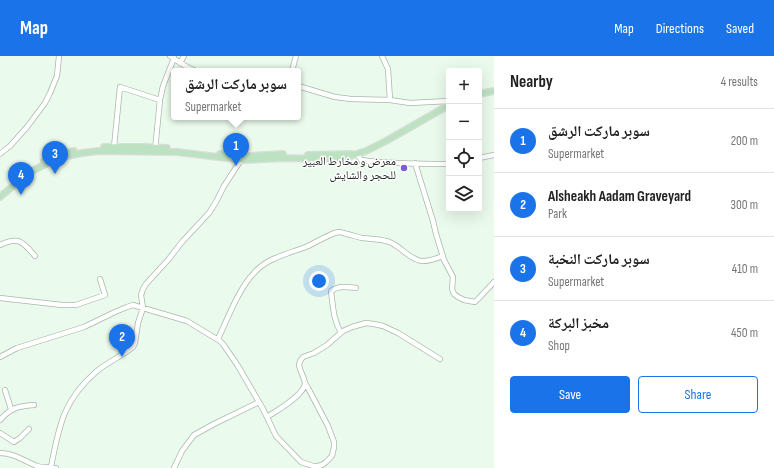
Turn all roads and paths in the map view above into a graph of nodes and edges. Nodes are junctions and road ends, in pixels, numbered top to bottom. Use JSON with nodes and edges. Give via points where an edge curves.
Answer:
{"nodes":[{"id":1,"x":59,"y":56,"type":"edge"},
{"id":2,"x":184,"y":56,"type":"edge"},
{"id":3,"x":296,"y":56,"type":"edge"},
{"id":4,"x":382,"y":56,"type":"edge"},
{"id":5,"x":172,"y":57,"type":"edge"},
{"id":6,"x":180,"y":62,"type":"junction"},
{"id":7,"x":191,"y":68,"type":"edge"},
{"id":8,"x":293,"y":68,"type":"edge"},
{"id":9,"x":301,"y":87,"type":"edge"},
{"id":10,"x":494,"y":91,"type":"edge"},
{"id":11,"x":482,"y":93,"type":"edge"},
{"id":12,"x":160,"y":100,"type":"junction"},
{"id":13,"x":390,"y":100,"type":"junction"},
{"id":14,"x":446,"y":101,"type":"edge"},
{"id":15,"x":446,"y":107,"type":"edge"},
{"id":16,"x":114,"y":147,"type":"junction"},
{"id":17,"x":155,"y":150,"type":"junction"},
{"id":18,"x":0,"y":154,"type":"edge"},
{"id":19,"x":357,"y":154,"type":"junction"},
{"id":20,"x":494,"y":155,"type":"edge"},
{"id":21,"x":482,"y":157,"type":"edge"},
{"id":22,"x":241,"y":158,"type":"junction"},
{"id":23,"x":415,"y":163,"type":"junction"},
{"id":24,"x":446,"y":164,"type":"edge"},
{"id":25,"x":0,"y":192,"type":"edge"},
{"id":26,"x":0,"y":197,"type":"edge"},
{"id":27,"x":0,"y":245,"type":"edge"},
{"id":28,"x":35,"y":256,"type":"dead end"},
{"id":29,"x":443,"y":256,"type":"junction"},
{"id":30,"x":100,"y":278,"type":"dead end"},
{"id":31,"x":494,"y":282,"type":"edge"},
{"id":32,"x":356,"y":288,"type":"dead end"},
{"id":33,"x":0,"y":298,"type":"edge"},
{"id":34,"x":142,"y":308,"type":"junction"},
{"id":35,"x":341,"y":334,"type":"junction"},
{"id":36,"x":218,"y":339,"type":"junction"},
{"id":37,"x":0,"y":357,"type":"edge"},
{"id":38,"x":440,"y":359,"type":"dead end"},
{"id":39,"x":305,"y":384,"type":"junction"},
{"id":40,"x":5,"y":390,"type":"dead end"},
{"id":41,"x":259,"y":402,"type":"junction"},
{"id":42,"x":34,"y":405,"type":"dead end"},
{"id":43,"x":11,"y":409,"type":"junction"},
{"id":44,"x":267,"y":417,"type":"junction"},
{"id":45,"x":0,"y":420,"type":"edge"},
{"id":46,"x":29,"y":428,"type":"dead end"},
{"id":47,"x":0,"y":432,"type":"edge"},
{"id":48,"x":0,"y":453,"type":"edge"},
{"id":49,"x":54,"y":468,"type":"edge"},
{"id":50,"x":174,"y":468,"type":"edge"}],
"edges":[{"from":1,"to":18,"type":"street","via":[[57,76],[45,103],[27,127]]},
{"from":2,"to":6,"type":"street"},
{"from":3,"to":8,"type":"street"},
{"from":4,"to":13,"type":"street","via":[[388,69]]},
{"from":5,"to":6,"type":"street"},
{"from":5,"to":12,"type":"street"},
{"from":6,"to":7,"type":"street"},
{"from":9,"to":13,"type":"street","via":[[335,97]]},
{"from":10,"to":11,"type":"main road"},
{"from":12,"to":16,"type":"street","via":[[120,87]]},
{"from":12,"to":17,"type":"street"},
{"from":13,"to":14,"type":"street","via":[[410,103]]},
{"from":15,"to":19,"type":"main road","via":[[386,141]]},
{"from":16,"to":17,"type":"main road"},
{"from":16,"to":25,"type":"main road","via":[[93,148],[51,157],[27,171]]},
{"from":17,"to":22,"type":"main road","via":[[180,149]]},
{"from":17,"to":26,"type":"main road","via":[[98,151],[63,158],[30,172]]},
{"from":19,"to":22,"type":"main road","via":[[275,154]]},
{"from":19,"to":23,"type":"street","via":[[361,160]]},
{"from":20,"to":21,"type":"street"},
{"from":22,"to":34,"type":"street","via":[[208,213],[146,284],[141,295]]},
{"from":23,"to":24,"type":"street"},
{"from":23,"to":29,"type":"street"},
{"from":27,"to":28,"type":"street","via":[[12,241],[21,242]]},
{"from":29,"to":31,"type":"street","via":[[453,277],[454,294],[464,300],[475,302]]},
{"from":29,"to":36,"type":"street","via":[[424,262],[409,256],[386,241],[338,232],[272,259],[254,272],[240,293]]},
{"from":30,"to":33,"type":"street","via":[[105,295],[76,305]]},
{"from":32,"to":35,"type":"street","via":[[344,286],[331,291],[334,315]]},
{"from":34,"to":36,"type":"street","via":[[187,321]]},
{"from":34,"to":37,"type":"street","via":[[133,305],[127,307],[84,327],[17,348]]},
{"from":34,"to":49,"type":"street","via":[[133,347],[98,371],[78,391],[65,411],[57,435]]},
{"from":35,"to":38,"type":"street","via":[[366,323],[383,326]]},
{"from":35,"to":39,"type":"street","via":[[301,359],[299,365]]},
{"from":36,"to":41,"type":"street","via":[[238,366]]},
{"from":39,"to":44,"type":"street","via":[[297,396]]},
{"from":39,"to":44,"type":"street","via":[[334,442],[332,456],[326,462],[313,466],[301,462],[276,436]]},
{"from":40,"to":43,"type":"street"},
{"from":41,"to":44,"type":"street"},
{"from":41,"to":50,"type":"street","via":[[194,435]]},
{"from":42,"to":43,"type":"street"},
{"from":43,"to":45,"type":"street"},
{"from":46,"to":47,"type":"street","via":[[14,442]]},
{"from":48,"to":49,"type":"street","via":[[22,458],[38,466]]}]}
